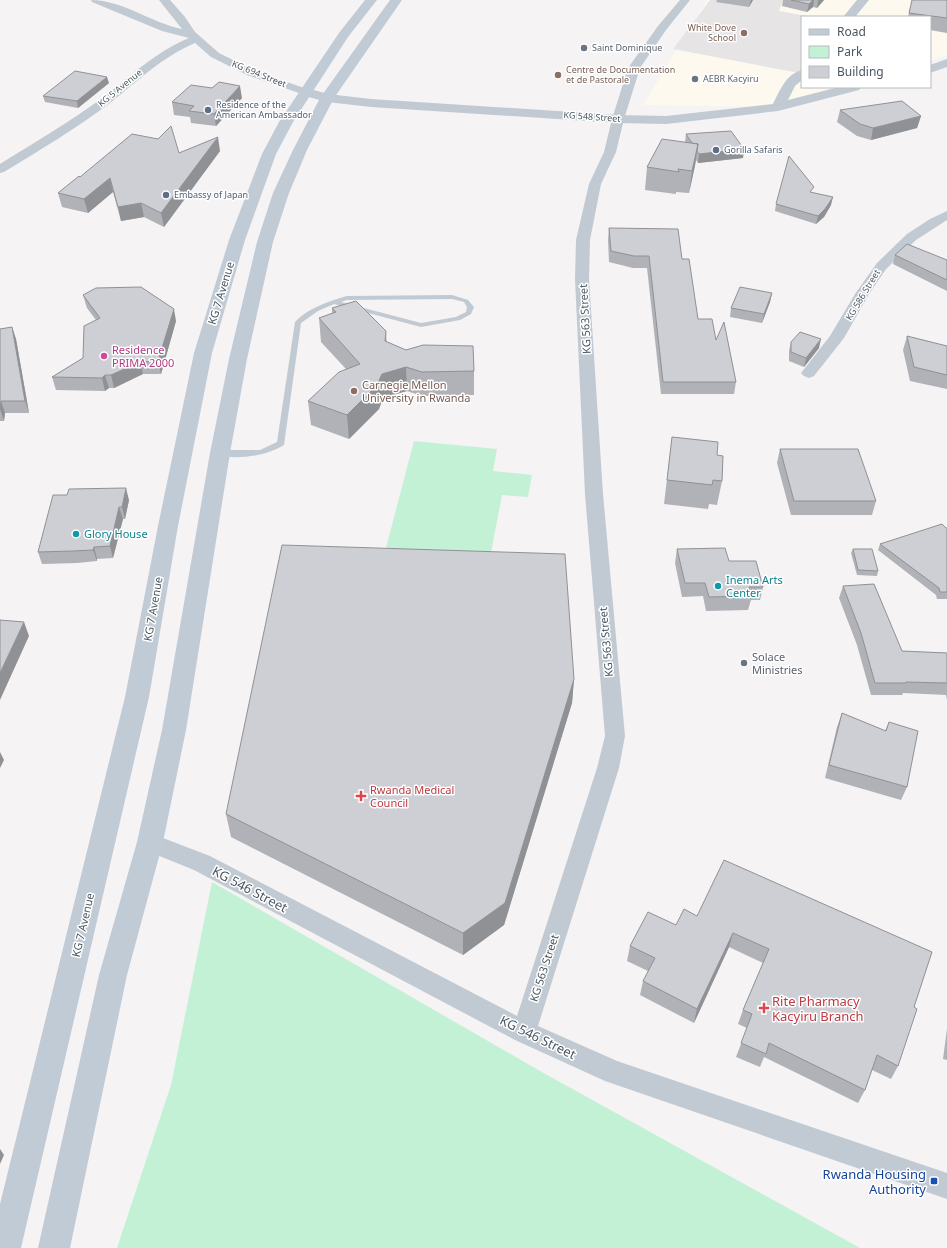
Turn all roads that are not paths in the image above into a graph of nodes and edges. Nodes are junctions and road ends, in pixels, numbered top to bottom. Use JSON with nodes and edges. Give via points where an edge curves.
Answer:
{"nodes":[{"id":1,"x":96,"y":0,"type":"edge"},
{"id":2,"x":164,"y":0,"type":"edge"},
{"id":3,"x":371,"y":0,"type":"edge"},
{"id":4,"x":396,"y":0,"type":"edge"},
{"id":5,"x":685,"y":0,"type":"edge"},
{"id":6,"x":863,"y":0,"type":"edge"},
{"id":7,"x":850,"y":16,"type":"edge"},
{"id":8,"x":194,"y":37,"type":"junction"},
{"id":9,"x":947,"y":63,"type":"edge"},
{"id":10,"x":931,"y":68,"type":"edge"},
{"id":11,"x":801,"y":75,"type":"edge"},
{"id":12,"x":850,"y":88,"type":"edge"},
{"id":13,"x":306,"y":92,"type":"junction"},
{"id":14,"x":327,"y":98,"type":"junction"},
{"id":15,"x":778,"y":107,"type":"junction"},
{"id":16,"x":618,"y":119,"type":"junction"},
{"id":17,"x":0,"y":169,"type":"edge"},
{"id":18,"x":947,"y":214,"type":"edge"},
{"id":19,"x":333,"y":302,"type":"junction"},
{"id":20,"x":809,"y":373,"type":"dead end"},
{"id":21,"x":220,"y":454,"type":"junction"},
{"id":22,"x":150,"y":842,"type":"junction"},
{"id":23,"x":524,"y":1032,"type":"junction"},
{"id":24,"x":947,"y":1186,"type":"edge"},
{"id":25,"x":5,"y":1248,"type":"edge"},
{"id":26,"x":54,"y":1248,"type":"edge"}],
"edges":[{"from":1,"to":8,"type":"street","via":[[166,29]]},
{"from":2,"to":8,"type":"street"},
{"from":3,"to":13,"type":"main road","name":"KG 7 Avenue","via":[[342,36]]},
{"from":4,"to":14,"type":"main road"},
{"from":5,"to":16,"type":"street","via":[[634,68]]},
{"from":6,"to":7,"type":"street"},
{"from":8,"to":13,"type":"street","name":"KG 694 Street","via":[[215,55],[242,69]]},
{"from":8,"to":17,"type":"street","name":"KG 5 Avenue","via":[[152,63],[105,101],[42,144]]},
{"from":9,"to":10,"type":"street"},
{"from":11,"to":15,"type":"street","via":[[789,84]]},
{"from":12,"to":15,"type":"street","name":"KG 548 Street"},
{"from":13,"to":14,"type":"street","name":"KG 694 Street"},
{"from":13,"to":25,"type":"main road","name":"KG 7 Avenue","via":[[269,154],[253,194],[203,353],[137,697]]},
{"from":14,"to":16,"type":"street","name":"KG 548 Street"},
{"from":14,"to":21,"type":"main road","via":[[281,193],[265,242],[238,358]]},
{"from":15,"to":16,"type":"street","name":"KG 548 Street","via":[[666,120]]},
{"from":16,"to":23,"type":"street","name":"KG 563 Street","via":[[610,152],[595,184],[583,240],[582,279],[594,494],[614,736],[608,768]]},
{"from":18,"to":20,"type":"street","name":"KG 586 Street","via":[[911,236],[877,271],[844,327]]},
{"from":19,"to":19,"type":"lane","via":[[347,298],[452,297],[466,301],[471,307],[469,313],[458,319],[421,325]]},
{"from":19,"to":21,"type":"lane","via":[[323,305],[298,322],[281,443],[274,449],[262,453]]},
{"from":21,"to":22,"type":"main road","via":[[174,730]]},
{"from":22,"to":23,"type":"street","name":"KG 546 Street","via":[[202,863]]},
{"from":22,"to":26,"type":"main road","via":[[114,975]]},
{"from":23,"to":24,"type":"street","name":"KG 546 Street","via":[[614,1072]]}]}
